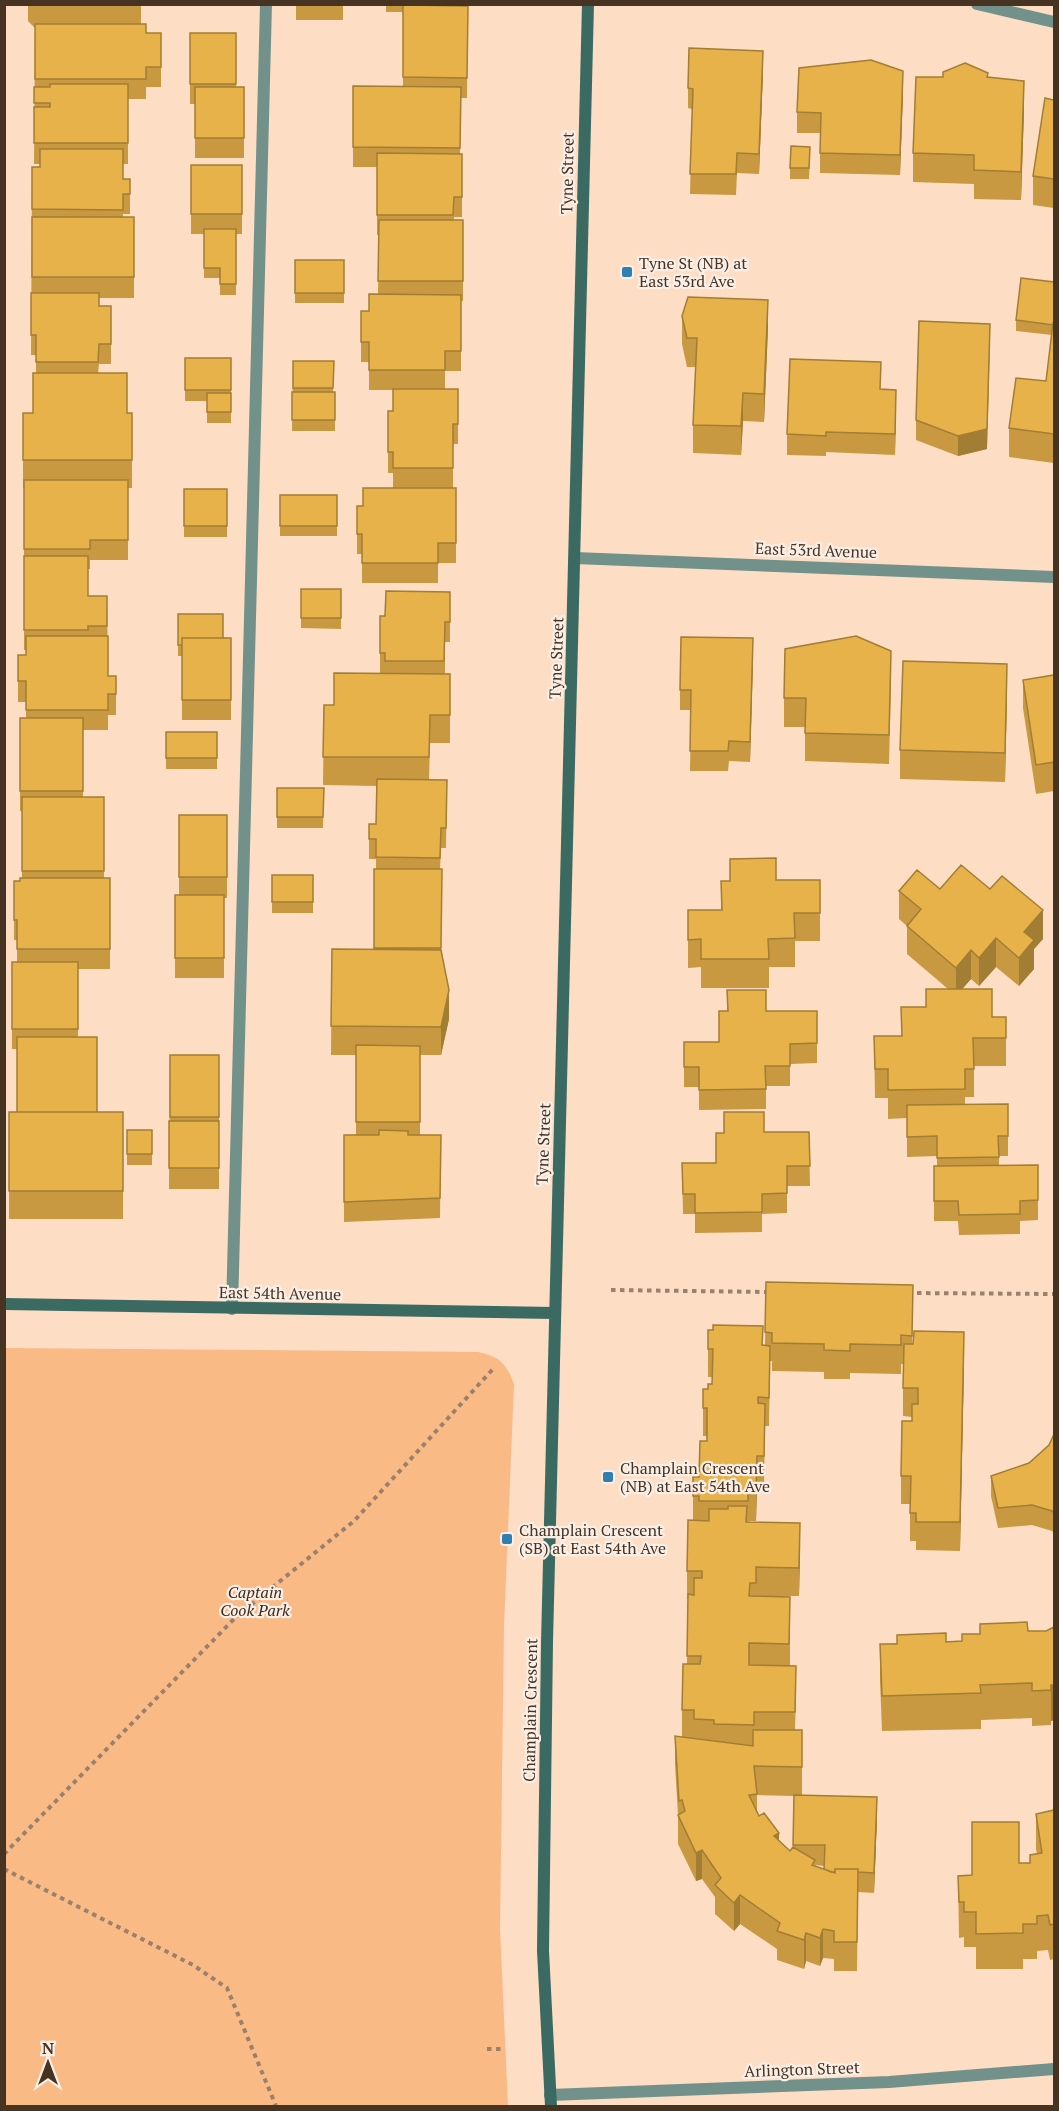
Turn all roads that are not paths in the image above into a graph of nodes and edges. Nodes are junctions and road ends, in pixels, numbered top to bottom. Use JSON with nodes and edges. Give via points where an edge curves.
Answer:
{"nodes":[{"id":1,"x":266,"y":4,"type":"edge"},
{"id":2,"x":588,"y":4,"type":"edge"},
{"id":3,"x":977,"y":4,"type":"edge"},
{"id":4,"x":1054,"y":22,"type":"edge"},
{"id":5,"x":575,"y":558,"type":"junction"},
{"id":6,"x":1054,"y":576,"type":"edge"},
{"id":7,"x":4,"y":1304,"type":"edge"},
{"id":8,"x":232,"y":1309,"type":"junction"},
{"id":9,"x":555,"y":1313,"type":"junction"},
{"id":10,"x":1054,"y":2069,"type":"edge"},
{"id":11,"x":550,"y":2101,"type":"edge"}],
"edges":[{"from":1,"to":8,"type":"street"},
{"from":2,"to":5,"type":"street","name":"Tyne Street"},
{"from":3,"to":4,"type":"street"},
{"from":5,"to":6,"type":"street","name":"East 53rd Avenue"},
{"from":5,"to":9,"type":"street","name":"Tyne Street"},
{"from":7,"to":8,"type":"street","name":"East 54th Avenue"},
{"from":8,"to":9,"type":"street","name":"East 54th Avenue"},
{"from":9,"to":11,"type":"street","name":"Champlain Crescent","via":[[543,1951]]},
{"from":10,"to":11,"type":"street","name":"Arlington Street"}]}
